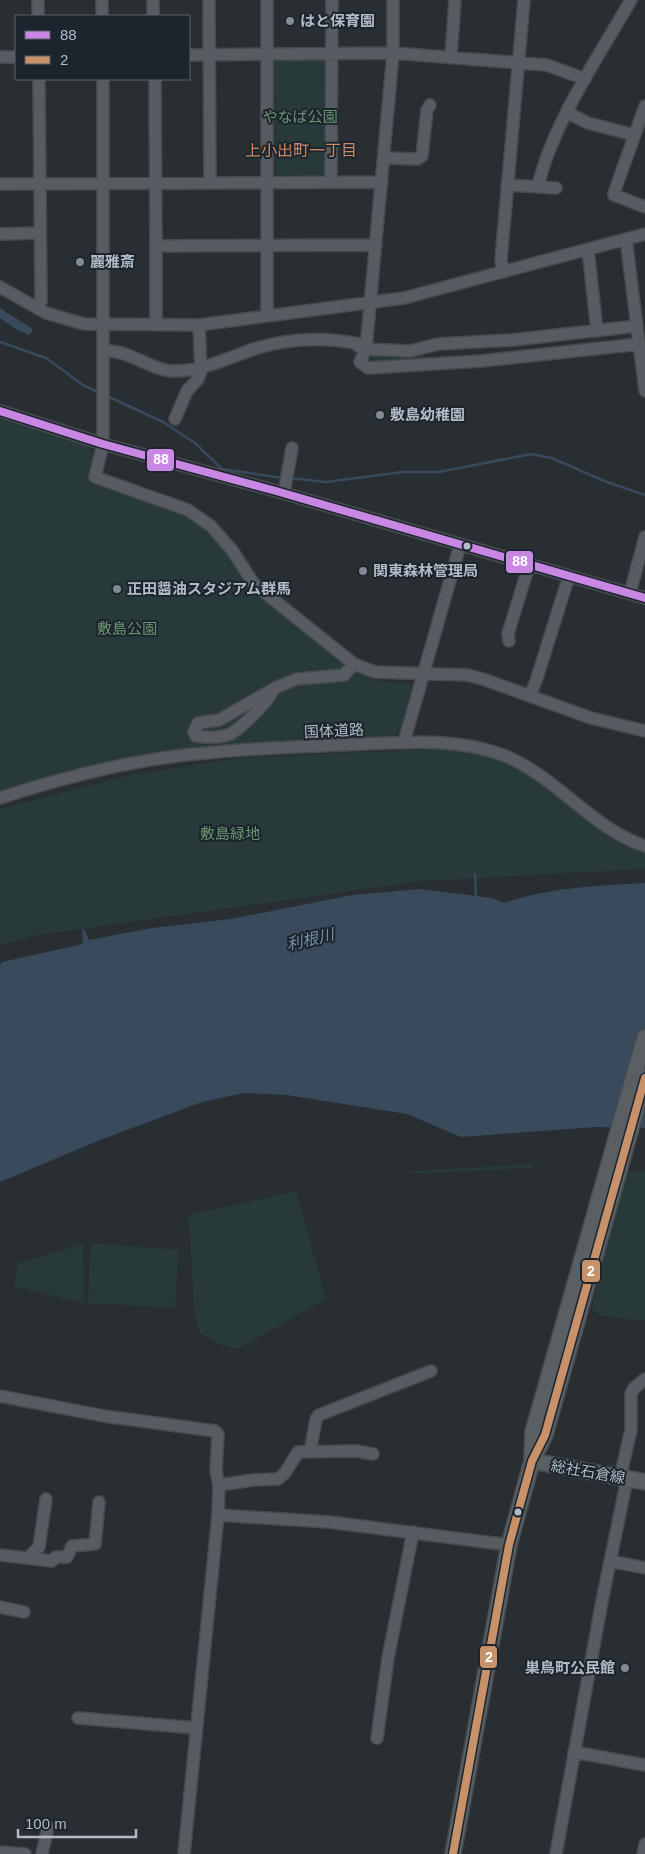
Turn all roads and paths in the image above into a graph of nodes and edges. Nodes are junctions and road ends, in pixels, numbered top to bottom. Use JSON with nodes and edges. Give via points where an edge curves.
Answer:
{"nodes":[{"id":1,"x":38,"y":0,"type":"edge"},
{"id":2,"x":102,"y":0,"type":"edge"},
{"id":3,"x":153,"y":0,"type":"edge"},
{"id":4,"x":209,"y":0,"type":"edge"},
{"id":5,"x":267,"y":0,"type":"edge"},
{"id":6,"x":332,"y":0,"type":"edge"},
{"id":7,"x":393,"y":0,"type":"edge"},
{"id":8,"x":455,"y":0,"type":"edge"},
{"id":9,"x":524,"y":0,"type":"edge"},
{"id":10,"x":631,"y":0,"type":"edge"},
{"id":11,"x":38,"y":15,"type":"edge"},
{"id":12,"x":102,"y":15,"type":"edge"},
{"id":13,"x":153,"y":15,"type":"edge"},
{"id":14,"x":332,"y":53,"type":"junction"},
{"id":15,"x":393,"y":53,"type":"junction"},
{"id":16,"x":268,"y":54,"type":"junction"},
{"id":17,"x":190,"y":55,"type":"edge"},
{"id":18,"x":209,"y":55,"type":"junction"},
{"id":19,"x":452,"y":56,"type":"junction"},
{"id":20,"x":0,"y":57,"type":"edge"},
{"id":21,"x":15,"y":57,"type":"edge"},
{"id":22,"x":518,"y":62,"type":"junction"},
{"id":23,"x":585,"y":79,"type":"junction"},
{"id":24,"x":39,"y":80,"type":"edge"},
{"id":25,"x":102,"y":80,"type":"edge"},
{"id":26,"x":154,"y":80,"type":"edge"},
{"id":27,"x":430,"y":106,"type":"dead end"},
{"id":28,"x":645,"y":106,"type":"edge"},
{"id":29,"x":568,"y":113,"type":"junction"},
{"id":30,"x":634,"y":135,"type":"junction"},
{"id":31,"x":384,"y":158,"type":"junction"},
{"id":32,"x":268,"y":181,"type":"junction"},
{"id":33,"x":331,"y":181,"type":"junction"},
{"id":34,"x":156,"y":182,"type":"junction"},
{"id":35,"x":210,"y":182,"type":"junction"},
{"id":36,"x":382,"y":182,"type":"junction"},
{"id":37,"x":40,"y":183,"type":"junction"},
{"id":38,"x":103,"y":183,"type":"junction"},
{"id":39,"x":0,"y":184,"type":"edge"},
{"id":40,"x":507,"y":184,"type":"junction"},
{"id":41,"x":538,"y":187,"type":"junction"},
{"id":42,"x":556,"y":188,"type":"dead end"},
{"id":43,"x":645,"y":207,"type":"edge"},
{"id":44,"x":0,"y":234,"type":"edge"},
{"id":45,"x":40,"y":234,"type":"junction"},
{"id":46,"x":645,"y":234,"type":"edge"},
{"id":47,"x":626,"y":239,"type":"junction"},
{"id":48,"x":267,"y":245,"type":"junction"},
{"id":49,"x":376,"y":245,"type":"junction"},
{"id":50,"x":156,"y":246,"type":"junction"},
{"id":51,"x":588,"y":249,"type":"junction"},
{"id":52,"x":502,"y":272,"type":"junction"},
{"id":53,"x":0,"y":287,"type":"edge"},
{"id":54,"x":371,"y":303,"type":"junction"},
{"id":55,"x":38,"y":309,"type":"junction"},
{"id":56,"x":267,"y":316,"type":"junction"},
{"id":57,"x":639,"y":320,"type":"edge"},
{"id":58,"x":104,"y":325,"type":"junction"},
{"id":59,"x":156,"y":325,"type":"junction"},
{"id":60,"x":199,"y":325,"type":"junction"},
{"id":61,"x":597,"y":331,"type":"junction"},
{"id":62,"x":640,"y":344,"type":"junction"},
{"id":63,"x":362,"y":347,"type":"junction"},
{"id":64,"x":110,"y":351,"type":"dead end"},
{"id":65,"x":202,"y":368,"type":"junction"},
{"id":66,"x":645,"y":391,"type":"edge"},
{"id":67,"x":0,"y":411,"type":"edge"},
{"id":68,"x":175,"y":419,"type":"dead end"},
{"id":69,"x":103,"y":444,"type":"junction"},
{"id":70,"x":292,"y":448,"type":"dead end"},
{"id":71,"x":284,"y":493,"type":"junction"},
{"id":72,"x":645,"y":537,"type":"edge"},
{"id":73,"x":460,"y":545,"type":"junction"},
{"id":74,"x":529,"y":565,"type":"junction"},
{"id":75,"x":569,"y":576,"type":"junction"},
{"id":76,"x":630,"y":593,"type":"junction"},
{"id":77,"x":645,"y":598,"type":"edge"},
{"id":78,"x":509,"y":641,"type":"dead end"},
{"id":79,"x":354,"y":664,"type":"junction"},
{"id":80,"x":423,"y":675,"type":"junction"},
{"id":81,"x":273,"y":691,"type":"junction"},
{"id":82,"x":530,"y":696,"type":"junction"},
{"id":83,"x":645,"y":730,"type":"edge"},
{"id":84,"x":404,"y":742,"type":"junction"},
{"id":85,"x":0,"y":798,"type":"edge"},
{"id":86,"x":645,"y":846,"type":"edge"},
{"id":87,"x":645,"y":1037,"type":"edge"},
{"id":88,"x":645,"y":1078,"type":"edge"},
{"id":89,"x":431,"y":1371,"type":"dead end"},
{"id":90,"x":645,"y":1380,"type":"edge"},
{"id":91,"x":0,"y":1396,"type":"edge"},
{"id":92,"x":549,"y":1398,"type":"junction"},
{"id":93,"x":310,"y":1452,"type":"junction"},
{"id":94,"x":373,"y":1454,"type":"dead end"},
{"id":95,"x":532,"y":1461,"type":"junction"},
{"id":96,"x":624,"y":1478,"type":"junction"},
{"id":97,"x":645,"y":1482,"type":"edge"},
{"id":98,"x":219,"y":1485,"type":"junction"},
{"id":99,"x":46,"y":1499,"type":"dead end"},
{"id":100,"x":99,"y":1502,"type":"dead end"},
{"id":101,"x":218,"y":1516,"type":"junction"},
{"id":102,"x":413,"y":1532,"type":"junction"},
{"id":103,"x":509,"y":1545,"type":"junction"},
{"id":104,"x":0,"y":1555,"type":"edge"},
{"id":105,"x":29,"y":1557,"type":"junction"},
{"id":106,"x":610,"y":1562,"type":"junction"},
{"id":107,"x":645,"y":1568,"type":"edge"},
{"id":108,"x":0,"y":1606,"type":"edge"},
{"id":109,"x":24,"y":1612,"type":"dead end"},
{"id":110,"x":78,"y":1718,"type":"dead end"},
{"id":111,"x":196,"y":1728,"type":"junction"},
{"id":112,"x":377,"y":1738,"type":"dead end"},
{"id":113,"x":574,"y":1752,"type":"junction"},
{"id":114,"x":645,"y":1765,"type":"edge"},
{"id":115,"x":48,"y":1827,"type":"dead end"},
{"id":116,"x":645,"y":1844,"type":"edge"},
{"id":117,"x":0,"y":1852,"type":"edge"},
{"id":118,"x":24,"y":1854,"type":"edge"},
{"id":119,"x":42,"y":1854,"type":"edge"},
{"id":120,"x":184,"y":1854,"type":"edge"},
{"id":121,"x":453,"y":1854,"type":"edge"},
{"id":122,"x":556,"y":1854,"type":"edge"},
{"id":123,"x":643,"y":1854,"type":"edge"}],
"edges":[{"from":1,"to":11,"type":"street"},
{"from":2,"to":12,"type":"street"},
{"from":3,"to":13,"type":"street"},
{"from":4,"to":18,"type":"street"},
{"from":5,"to":16,"type":"street"},
{"from":6,"to":14,"type":"street"},
{"from":7,"to":15,"type":"street"},
{"from":8,"to":19,"type":"street"},
{"from":9,"to":22,"type":"street"},
{"from":10,"to":23,"type":"street"},
{"from":14,"to":15,"type":"street"},
{"from":14,"to":16,"type":"street"},
{"from":14,"to":33,"type":"street"},
{"from":15,"to":19,"type":"street"},
{"from":15,"to":31,"type":"street"},
{"from":16,"to":18,"type":"street"},
{"from":16,"to":32,"type":"street"},
{"from":17,"to":18,"type":"street"},
{"from":18,"to":35,"type":"street"},
{"from":19,"to":22,"type":"street"},
{"from":20,"to":21,"type":"street"},
{"from":22,"to":23,"type":"street","via":[[546,65]]},
{"from":22,"to":40,"type":"street"},
{"from":23,"to":29,"type":"street"},
{"from":24,"to":37,"type":"street"},
{"from":25,"to":38,"type":"street"},
{"from":26,"to":34,"type":"street"},
{"from":27,"to":31,"type":"street","via":[[422,156],[417,160]]},
{"from":28,"to":30,"type":"street"},
{"from":29,"to":30,"type":"street","via":[[588,123]]},
{"from":29,"to":41,"type":"street"},
{"from":30,"to":43,"type":"street","via":[[614,195]]},
{"from":31,"to":36,"type":"street"},
{"from":32,"to":33,"type":"street"},
{"from":32,"to":35,"type":"street"},
{"from":32,"to":48,"type":"street"},
{"from":33,"to":36,"type":"street"},
{"from":34,"to":35,"type":"street"},
{"from":34,"to":38,"type":"street"},
{"from":34,"to":50,"type":"street"},
{"from":36,"to":49,"type":"street"},
{"from":37,"to":38,"type":"street"},
{"from":37,"to":39,"type":"street"},
{"from":37,"to":45,"type":"street"},
{"from":38,"to":58,"type":"street"},
{"from":40,"to":41,"type":"street"},
{"from":40,"to":52,"type":"street"},
{"from":41,"to":42,"type":"street"},
{"from":44,"to":45,"type":"street"},
{"from":45,"to":55,"type":"street","via":[[41,301]]},
{"from":46,"to":47,"type":"street"},
{"from":47,"to":51,"type":"street"},
{"from":47,"to":57,"type":"street"},
{"from":48,"to":49,"type":"street"},
{"from":48,"to":50,"type":"street"},
{"from":48,"to":56,"type":"street"},
{"from":49,"to":54,"type":"street"},
{"from":50,"to":59,"type":"street"},
{"from":51,"to":52,"type":"street"},
{"from":51,"to":61,"type":"street"},
{"from":52,"to":54,"type":"street","via":[[404,298]]},
{"from":53,"to":55,"type":"street"},
{"from":54,"to":56,"type":"street"},
{"from":54,"to":63,"type":"street"},
{"from":55,"to":58,"type":"street","via":[[74,322]]},
{"from":56,"to":60,"type":"street"},
{"from":57,"to":61,"type":"street"},
{"from":57,"to":62,"type":"street"},
{"from":58,"to":59,"type":"street"},
{"from":58,"to":69,"type":"street"},
{"from":59,"to":60,"type":"street"},
{"from":60,"to":65,"type":"street"},
{"from":61,"to":63,"type":"street","via":[[438,344],[410,351]]},
{"from":62,"to":63,"type":"street","via":[[481,361],[368,368],[360,362]]},
{"from":62,"to":66,"type":"street"},
{"from":63,"to":65,"type":"street","via":[[341,340],[286,341]]},
{"from":64,"to":65,"type":"street","via":[[162,369]]},
{"from":65,"to":68,"type":"street","via":[[199,377],[187,390]]},
{"from":67,"to":69,"type":"street"},
{"from":69,"to":71,"type":"street"},
{"from":69,"to":79,"type":"street","via":[[95,477],[188,510],[211,526],[232,550],[254,584]]},
{"from":70,"to":71,"type":"street"},
{"from":71,"to":73,"type":"street"},
{"from":72,"to":76,"type":"street"},
{"from":73,"to":74,"type":"street"},
{"from":73,"to":80,"type":"street"},
{"from":74,"to":75,"type":"street"},
{"from":74,"to":78,"type":"street","via":[[507,637]]},
{"from":75,"to":76,"type":"street"},
{"from":75,"to":82,"type":"street"},
{"from":76,"to":77,"type":"street"},
{"from":79,"to":80,"type":"street","via":[[375,672]]},
{"from":79,"to":81,"type":"street","via":[[344,675],[297,679]]},
{"from":80,"to":82,"type":"street","via":[[467,675]]},
{"from":80,"to":84,"type":"street"},
{"from":81,"to":81,"type":"street","via":[[268,700],[230,734],[196,736],[194,732],[198,723],[219,720]]},
{"from":82,"to":83,"type":"street","via":[[591,718]]},
{"from":84,"to":85,"type":"street","name":"国体道路","via":[[216,752],[132,764]]},
{"from":84,"to":86,"type":"street","name":"国体道路","via":[[458,744],[503,755],[537,774],[620,835]]},
{"from":87,"to":92,"type":"main road"},
{"from":88,"to":92,"type":"main road"},
{"from":89,"to":93,"type":"street","via":[[317,1417]]},
{"from":90,"to":96,"type":"street","via":[[631,1394],[631,1430]]},
{"from":91,"to":98,"type":"street","via":[[104,1416],[214,1431],[218,1436],[216,1471]]},
{"from":92,"to":95,"type":"main road","via":[[533,1432]]},
{"from":93,"to":94,"type":"street"},
{"from":93,"to":98,"type":"street","via":[[294,1455],[286,1474],[278,1479]]},
{"from":95,"to":96,"type":"main road","name":"総社石倉線"},
{"from":95,"to":103,"type":"main road"},
{"from":96,"to":97,"type":"main road","name":"総社石倉線"},
{"from":96,"to":106,"type":"street"},
{"from":98,"to":101,"type":"street"},
{"from":99,"to":105,"type":"street","via":[[39,1547]]},
{"from":100,"to":105,"type":"street","via":[[95,1544],[72,1546],[68,1557],[52,1560]]},
{"from":101,"to":102,"type":"street","via":[[317,1521]]},
{"from":101,"to":111,"type":"street"},
{"from":102,"to":103,"type":"street"},
{"from":102,"to":112,"type":"street","via":[[388,1658]]},
{"from":103,"to":121,"type":"main road"},
{"from":104,"to":105,"type":"street"},
{"from":106,"to":107,"type":"street"},
{"from":106,"to":113,"type":"street"},
{"from":108,"to":109,"type":"street"},
{"from":110,"to":111,"type":"street"},
{"from":111,"to":120,"type":"street"},
{"from":113,"to":114,"type":"street"},
{"from":113,"to":122,"type":"street"},
{"from":115,"to":119,"type":"street"},
{"from":116,"to":123,"type":"street"},
{"from":117,"to":118,"type":"street"}]}
